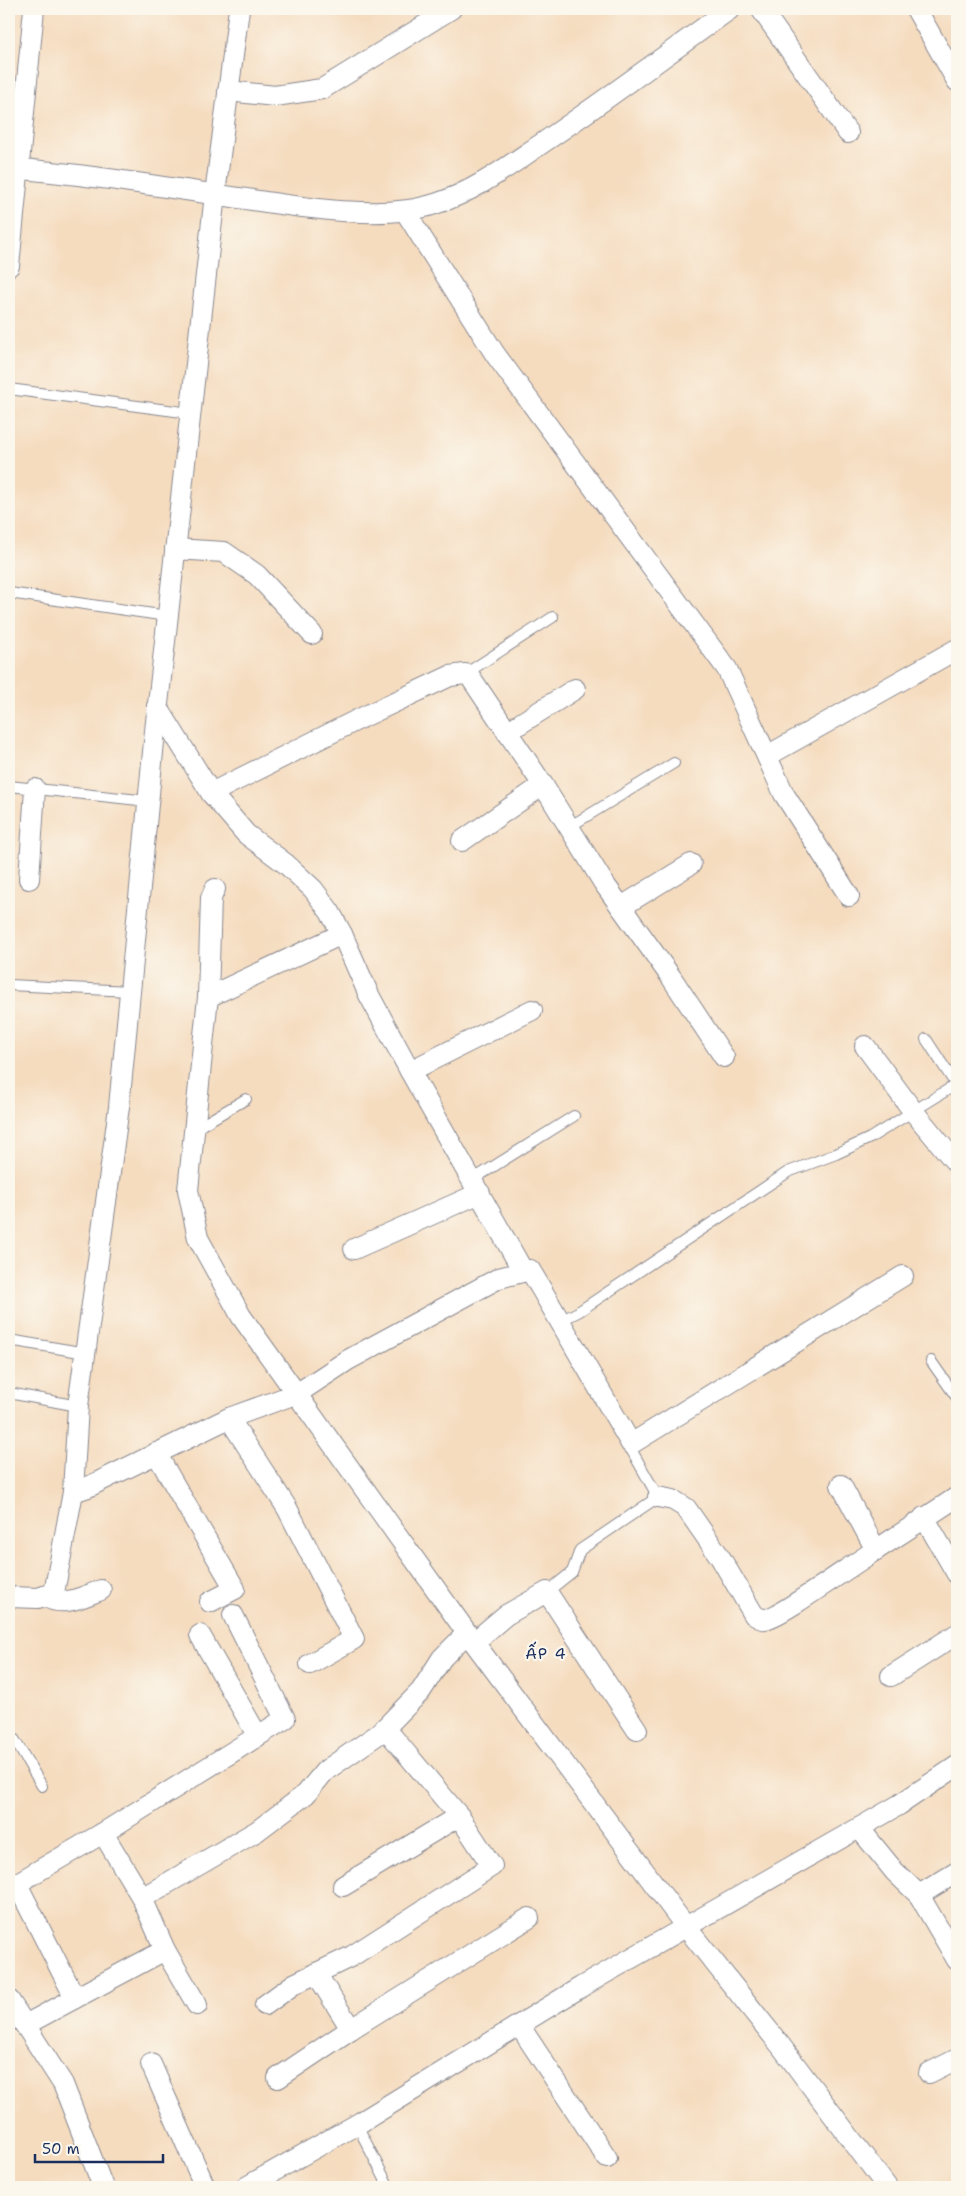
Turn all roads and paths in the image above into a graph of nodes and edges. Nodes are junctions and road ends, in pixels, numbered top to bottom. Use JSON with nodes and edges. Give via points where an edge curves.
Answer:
{"nodes":[{"id":1,"x":34,"y":9,"type":"edge"},
{"id":2,"x":239,"y":9,"type":"edge"},
{"id":3,"x":451,"y":9,"type":"edge"},
{"id":4,"x":730,"y":9,"type":"edge"},
{"id":5,"x":761,"y":9,"type":"edge"},
{"id":6,"x":916,"y":9,"type":"edge"},
{"id":7,"x":957,"y":81,"type":"edge"},
{"id":8,"x":228,"y":91,"type":"junction"},
{"id":9,"x":848,"y":132,"type":"dead end"},
{"id":10,"x":14,"y":168,"type":"edge"},
{"id":11,"x":214,"y":194,"type":"junction"},
{"id":12,"x":405,"y":211,"type":"junction"},
{"id":13,"x":9,"y":266,"type":"edge"},
{"id":14,"x":9,"y":389,"type":"edge"},
{"id":15,"x":190,"y":413,"type":"junction"},
{"id":16,"x":175,"y":549,"type":"junction"},
{"id":17,"x":9,"y":593,"type":"edge"},
{"id":18,"x":167,"y":616,"type":"junction"},
{"id":19,"x":553,"y":617,"type":"dead end"},
{"id":20,"x":312,"y":634,"type":"dead end"},
{"id":21,"x":957,"y":649,"type":"edge"},
{"id":22,"x":465,"y":674,"type":"junction"},
{"id":23,"x":575,"y":689,"type":"dead end"},
{"id":24,"x":158,"y":706,"type":"junction"},
{"id":25,"x":507,"y":732,"type":"junction"},
{"id":26,"x":767,"y":756,"type":"junction"},
{"id":27,"x":674,"y":763,"type":"dead end"},
{"id":28,"x":543,"y":785,"type":"junction"},
{"id":29,"x":9,"y":786,"type":"edge"},
{"id":30,"x":36,"y":789,"type":"junction"},
{"id":31,"x":212,"y":793,"type":"junction"},
{"id":32,"x":148,"y":801,"type":"junction"},
{"id":33,"x":569,"y":827,"type":"junction"},
{"id":34,"x":462,"y":841,"type":"dead end"},
{"id":35,"x":691,"y":864,"type":"dead end"},
{"id":36,"x":29,"y":879,"type":"dead end"},
{"id":37,"x":215,"y":889,"type":"dead end"},
{"id":38,"x":849,"y":896,"type":"dead end"},
{"id":39,"x":621,"y":907,"type":"junction"},
{"id":40,"x":342,"y":934,"type":"junction"},
{"id":41,"x":9,"y":985,"type":"edge"},
{"id":42,"x":130,"y":991,"type":"junction"},
{"id":43,"x":208,"y":997,"type":"junction"},
{"id":44,"x":532,"y":1010,"type":"dead end"},
{"id":45,"x":926,"y":1039,"type":"dead end"},
{"id":46,"x":865,"y":1046,"type":"dead end"},
{"id":47,"x":724,"y":1057,"type":"dead end"},
{"id":48,"x":410,"y":1071,"type":"junction"},
{"id":49,"x":957,"y":1084,"type":"edge"},
{"id":50,"x":246,"y":1099,"type":"dead end"},
{"id":51,"x":913,"y":1111,"type":"junction"},
{"id":52,"x":574,"y":1116,"type":"dead end"},
{"id":53,"x":194,"y":1129,"type":"junction"},
{"id":54,"x":957,"y":1164,"type":"edge"},
{"id":55,"x":476,"y":1187,"type":"junction"},
{"id":56,"x":354,"y":1248,"type":"dead end"},
{"id":57,"x":523,"y":1272,"type":"junction"},
{"id":58,"x":903,"y":1276,"type":"dead end"},
{"id":59,"x":560,"y":1321,"type":"junction"},
{"id":60,"x":9,"y":1340,"type":"edge"},
{"id":61,"x":86,"y":1353,"type":"junction"},
{"id":62,"x":931,"y":1361,"type":"dead end"},
{"id":63,"x":9,"y":1392,"type":"edge"},
{"id":64,"x":298,"y":1393,"type":"junction"},
{"id":65,"x":957,"y":1398,"type":"edge"},
{"id":66,"x":78,"y":1406,"type":"junction"},
{"id":67,"x":229,"y":1418,"type":"junction"},
{"id":68,"x":631,"y":1444,"type":"junction"},
{"id":69,"x":156,"y":1454,"type":"junction"},
{"id":70,"x":841,"y":1485,"type":"dead end"},
{"id":71,"x":73,"y":1492,"type":"junction"},
{"id":72,"x":658,"y":1497,"type":"junction"},
{"id":73,"x":957,"y":1497,"type":"edge"},
{"id":74,"x":924,"y":1517,"type":"junction"},
{"id":75,"x":876,"y":1550,"type":"junction"},
{"id":76,"x":957,"y":1574,"type":"edge"},
{"id":77,"x":101,"y":1590,"type":"dead end"},
{"id":78,"x":547,"y":1592,"type":"junction"},
{"id":79,"x":44,"y":1596,"type":"junction"},
{"id":80,"x":9,"y":1597,"type":"edge"},
{"id":81,"x":210,"y":1602,"type":"dead end"},
{"id":82,"x":234,"y":1615,"type":"dead end"},
{"id":83,"x":957,"y":1634,"type":"edge"},
{"id":84,"x":200,"y":1635,"type":"dead end"},
{"id":85,"x":470,"y":1638,"type":"junction"},
{"id":86,"x":310,"y":1664,"type":"dead end"},
{"id":87,"x":891,"y":1676,"type":"dead end"},
{"id":88,"x":385,"y":1728,"type":"junction"},
{"id":89,"x":637,"y":1730,"type":"dead end"},
{"id":90,"x":9,"y":1732,"type":"edge"},
{"id":91,"x":257,"y":1735,"type":"junction"},
{"id":92,"x":957,"y":1766,"type":"edge"},
{"id":93,"x":42,"y":1786,"type":"dead end"},
{"id":94,"x":459,"y":1816,"type":"junction"},
{"id":95,"x":859,"y":1828,"type":"junction"},
{"id":96,"x":103,"y":1833,"type":"junction"},
{"id":97,"x":957,"y":1872,"type":"edge"},
{"id":98,"x":13,"y":1886,"type":"edge"},
{"id":99,"x":343,"y":1886,"type":"dead end"},
{"id":100,"x":919,"y":1895,"type":"junction"},
{"id":101,"x":142,"y":1898,"type":"junction"},
{"id":102,"x":530,"y":1918,"type":"dead end"},
{"id":103,"x":686,"y":1927,"type":"junction"},
{"id":104,"x":165,"y":1950,"type":"junction"},
{"id":105,"x":957,"y":1960,"type":"edge"},
{"id":106,"x":316,"y":1973,"type":"junction"},
{"id":107,"x":75,"y":1998,"type":"junction"},
{"id":108,"x":9,"y":2000,"type":"edge"},
{"id":109,"x":197,"y":2005,"type":"dead end"},
{"id":110,"x":265,"y":2005,"type":"dead end"},
{"id":111,"x":24,"y":2025,"type":"junction"},
{"id":112,"x":519,"y":2025,"type":"junction"},
{"id":113,"x":351,"y":2029,"type":"junction"},
{"id":114,"x":957,"y":2059,"type":"edge"},
{"id":115,"x":151,"y":2064,"type":"dead end"},
{"id":116,"x":929,"y":2073,"type":"dead end"},
{"id":117,"x":278,"y":2078,"type":"dead end"},
{"id":118,"x":357,"y":2125,"type":"junction"},
{"id":119,"x":607,"y":2158,"type":"dead end"},
{"id":120,"x":103,"y":2187,"type":"edge"},
{"id":121,"x":205,"y":2187,"type":"edge"},
{"id":122,"x":246,"y":2187,"type":"edge"},
{"id":123,"x":389,"y":2187,"type":"edge"},
{"id":124,"x":887,"y":2187,"type":"edge"}],
"edges":[{"from":1,"to":10,"type":"street"},
{"from":2,"to":8,"type":"street"},
{"from":3,"to":8,"type":"street","via":[[322,89],[275,96]]},
{"from":4,"to":12,"type":"street","via":[[568,126],[469,191],[434,205]]},
{"from":5,"to":9,"type":"street"},
{"from":6,"to":7,"type":"street"},
{"from":8,"to":11,"type":"street"},
{"from":10,"to":11,"type":"street"},
{"from":10,"to":13,"type":"street"},
{"from":11,"to":12,"type":"street","via":[[360,211]]},
{"from":11,"to":15,"type":"street"},
{"from":12,"to":26,"type":"street","via":[[496,354],[727,669]]},
{"from":14,"to":15,"type":"lane"},
{"from":15,"to":16,"type":"street"},
{"from":16,"to":18,"type":"street"},
{"from":16,"to":20,"type":"street","via":[[224,552],[258,575]]},
{"from":17,"to":18,"type":"lane"},
{"from":18,"to":24,"type":"street"},
{"from":19,"to":22,"type":"lane"},
{"from":21,"to":26,"type":"street"},
{"from":22,"to":25,"type":"street","via":[[475,682]]},
{"from":22,"to":31,"type":"street","via":[[450,676]]},
{"from":23,"to":25,"type":"street"},
{"from":24,"to":31,"type":"street"},
{"from":24,"to":32,"type":"street"},
{"from":25,"to":28,"type":"street"},
{"from":26,"to":38,"type":"street","via":[[784,794]]},
{"from":27,"to":33,"type":"lane"},
{"from":28,"to":33,"type":"street"},
{"from":28,"to":34,"type":"street"},
{"from":29,"to":30,"type":"lane"},
{"from":30,"to":32,"type":"lane"},
{"from":30,"to":36,"type":"street"},
{"from":31,"to":40,"type":"street","via":[[246,834],[313,889]]},
{"from":32,"to":42,"type":"street"},
{"from":33,"to":39,"type":"street"},
{"from":35,"to":39,"type":"street"},
{"from":37,"to":43,"type":"street"},
{"from":39,"to":47,"type":"street"},
{"from":40,"to":43,"type":"street"},
{"from":40,"to":48,"type":"street","via":[[369,995]]},
{"from":41,"to":42,"type":"lane"},
{"from":42,"to":61,"type":"street","via":[[119,1106]]},
{"from":43,"to":53,"type":"street"},
{"from":44,"to":48,"type":"street"},
{"from":45,"to":49,"type":"lane"},
{"from":46,"to":51,"type":"street"},
{"from":48,"to":55,"type":"street"},
{"from":49,"to":51,"type":"lane"},
{"from":50,"to":53,"type":"lane"},
{"from":51,"to":54,"type":"street"},
{"from":51,"to":59,"type":"lane","via":[[870,1138],[788,1172]]},
{"from":52,"to":55,"type":"lane"},
{"from":53,"to":64,"type":"street","via":[[188,1190],[198,1238],[241,1316]]},
{"from":55,"to":56,"type":"street"},
{"from":55,"to":57,"type":"street"},
{"from":57,"to":59,"type":"street","via":[[530,1270]]},
{"from":57,"to":64,"type":"street","via":[[490,1283],[348,1360]]},
{"from":58,"to":68,"type":"street"},
{"from":59,"to":68,"type":"street"},
{"from":60,"to":61,"type":"lane"},
{"from":61,"to":66,"type":"street"},
{"from":62,"to":65,"type":"lane"},
{"from":63,"to":66,"type":"lane"},
{"from":64,"to":67,"type":"street"},
{"from":64,"to":85,"type":"street"},
{"from":66,"to":71,"type":"street"},
{"from":67,"to":69,"type":"street"},
{"from":67,"to":86,"type":"street","via":[[287,1508],[354,1639]]},
{"from":68,"to":72,"type":"lane","via":[[632,1452]]},
{"from":69,"to":71,"type":"street"},
{"from":69,"to":81,"type":"street","via":[[235,1589]]},
{"from":70,"to":75,"type":"street"},
{"from":71,"to":79,"type":"street","via":[[54,1593]]},
{"from":72,"to":75,"type":"street","via":[[673,1500],[686,1508],[754,1615],[761,1619],[788,1606]]},
{"from":72,"to":78,"type":"lane","via":[[580,1550],[572,1572]]},
{"from":73,"to":74,"type":"street"},
{"from":74,"to":75,"type":"street"},
{"from":74,"to":76,"type":"street"},
{"from":77,"to":79,"type":"street","via":[[66,1602]]},
{"from":78,"to":85,"type":"street"},
{"from":78,"to":89,"type":"street"},
{"from":79,"to":80,"type":"street"},
{"from":82,"to":91,"type":"street","via":[[285,1720]]},
{"from":83,"to":87,"type":"street"},
{"from":84,"to":91,"type":"street"},
{"from":85,"to":88,"type":"street","via":[[442,1658],[421,1691]]},
{"from":85,"to":103,"type":"street"},
{"from":88,"to":94,"type":"street"},
{"from":88,"to":101,"type":"street","via":[[325,1770],[306,1794],[257,1831]]},
{"from":90,"to":93,"type":"lane"},
{"from":91,"to":96,"type":"street"},
{"from":92,"to":95,"type":"street"},
{"from":94,"to":99,"type":"street"},
{"from":94,"to":106,"type":"street","via":[[492,1866],[352,1956]]},
{"from":95,"to":100,"type":"street","via":[[895,1872]]},
{"from":95,"to":103,"type":"street"},
{"from":96,"to":98,"type":"street"},
{"from":96,"to":101,"type":"street"},
{"from":97,"to":100,"type":"street"},
{"from":98,"to":107,"type":"street"},
{"from":100,"to":105,"type":"street"},
{"from":101,"to":104,"type":"street"},
{"from":102,"to":113,"type":"street"},
{"from":103,"to":112,"type":"street"},
{"from":103,"to":124,"type":"street"},
{"from":104,"to":107,"type":"street"},
{"from":104,"to":109,"type":"street"},
{"from":106,"to":110,"type":"street"},
{"from":106,"to":113,"type":"street"},
{"from":107,"to":111,"type":"street"},
{"from":108,"to":111,"type":"street"},
{"from":111,"to":120,"type":"street","via":[[63,2084]]},
{"from":112,"to":118,"type":"street"},
{"from":112,"to":119,"type":"street"},
{"from":113,"to":117,"type":"street"},
{"from":114,"to":116,"type":"street"},
{"from":115,"to":121,"type":"street"},
{"from":118,"to":122,"type":"street"},
{"from":118,"to":123,"type":"lane"}]}
